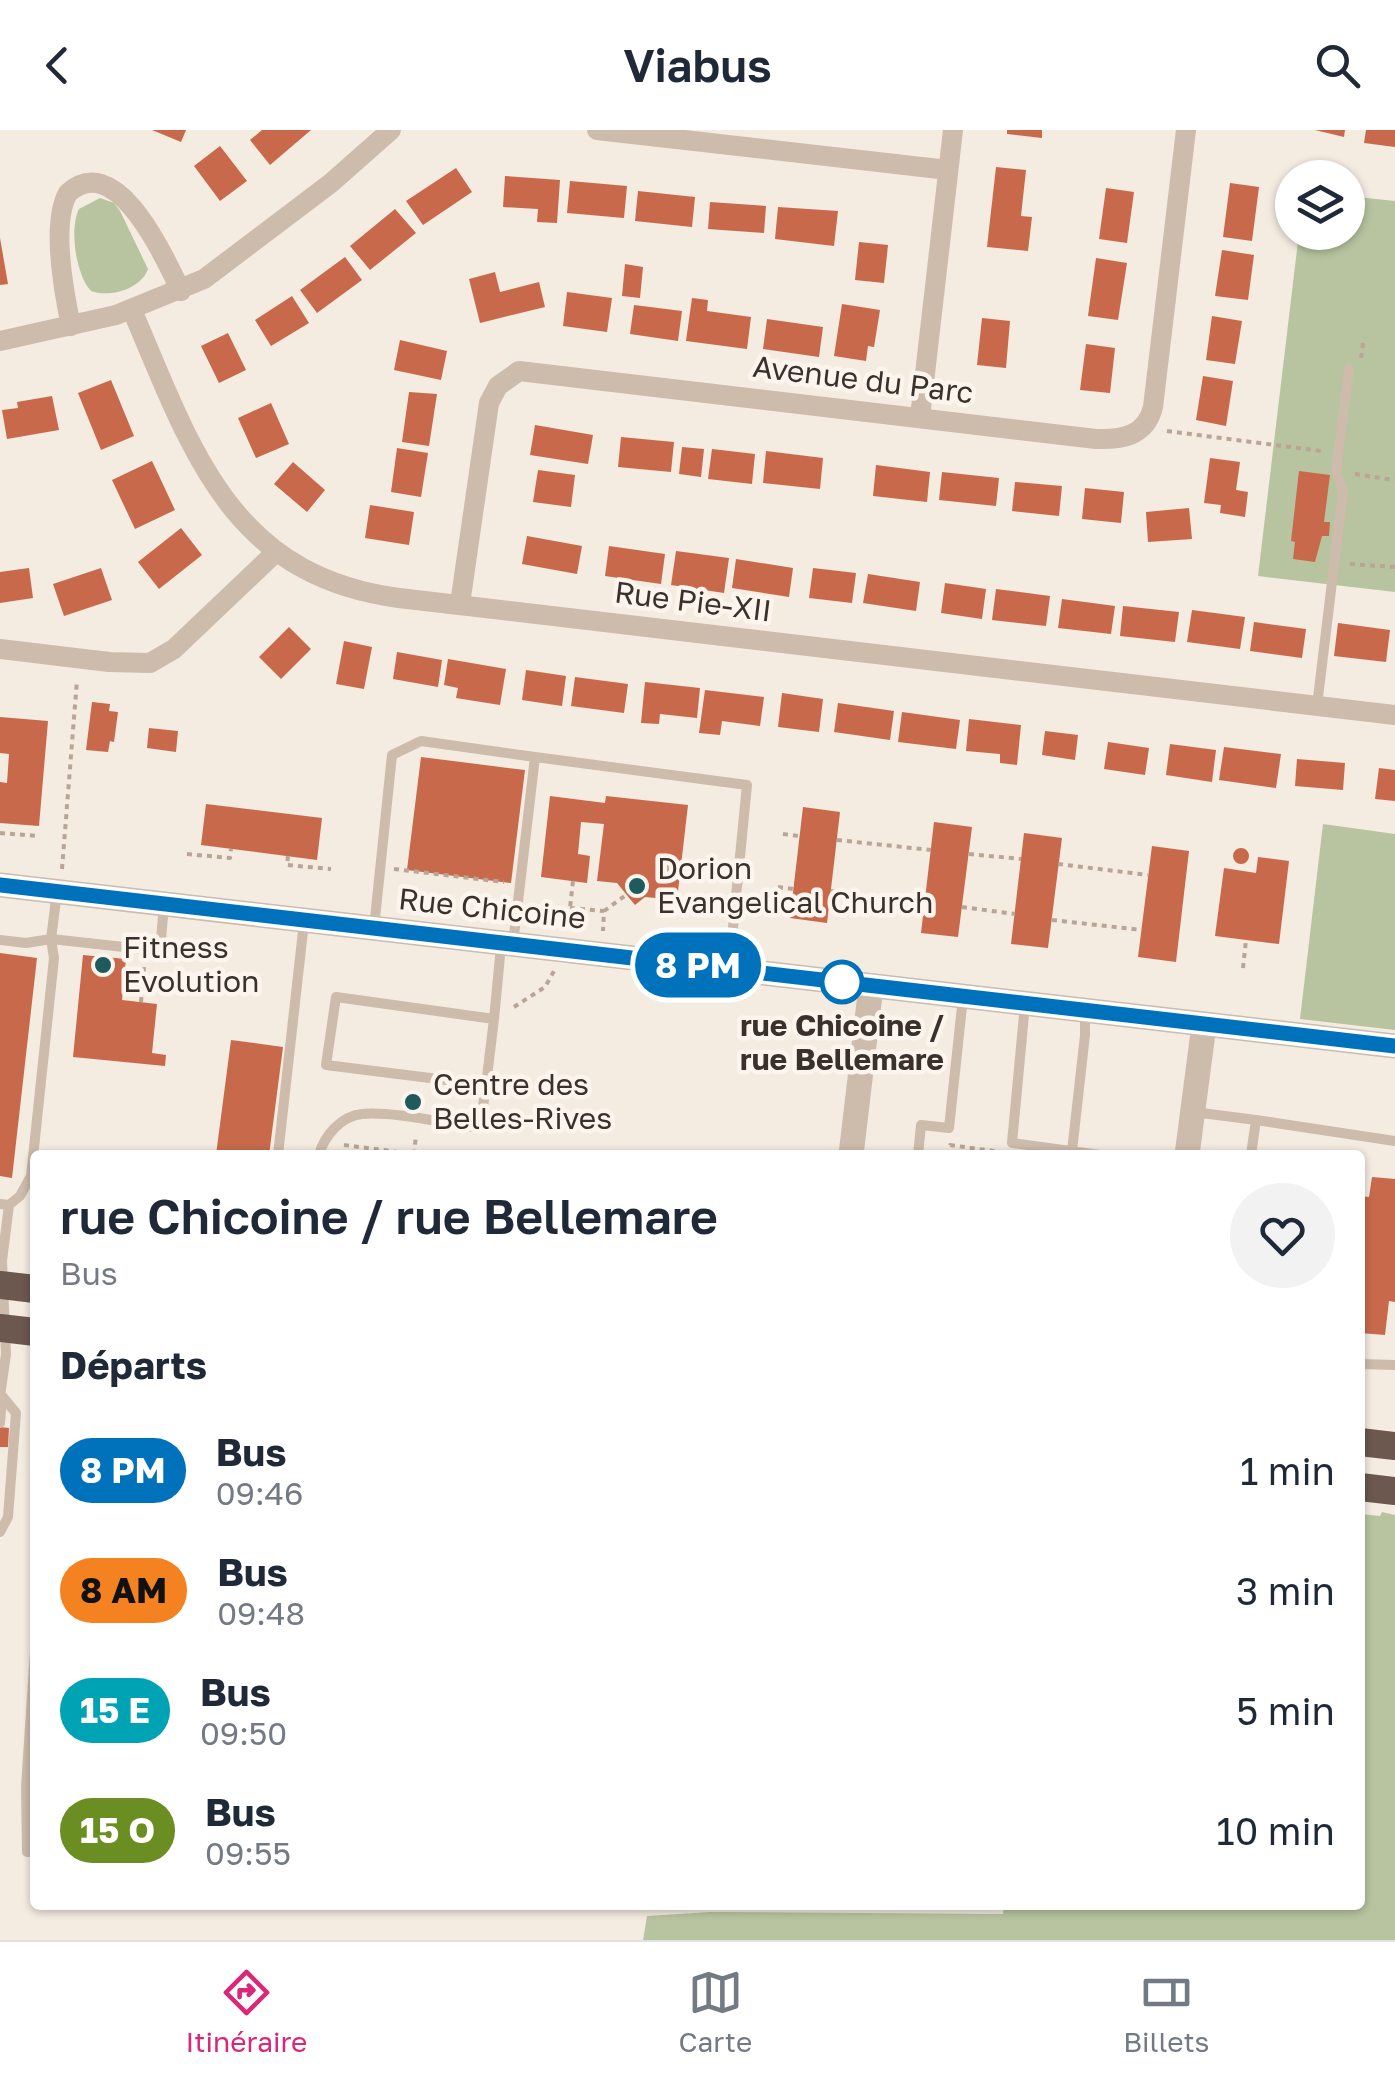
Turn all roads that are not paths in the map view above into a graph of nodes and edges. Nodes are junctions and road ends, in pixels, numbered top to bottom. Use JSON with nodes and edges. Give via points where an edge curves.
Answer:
{"nodes":[{"id":1,"x":391,"y":130,"type":"edge"},
{"id":2,"x":597,"y":130,"type":"edge"},
{"id":3,"x":953,"y":130,"type":"edge"},
{"id":4,"x":1186,"y":130,"type":"edge"},
{"id":5,"x":948,"y":170,"type":"junction"},
{"id":6,"x":181,"y":290,"type":"junction"},
{"id":7,"x":132,"y":310,"type":"junction"},
{"id":8,"x":71,"y":326,"type":"junction"},
{"id":9,"x":0,"y":342,"type":"edge"},
{"id":10,"x":1349,"y":369,"type":"dead end"},
{"id":11,"x":920,"y":416,"type":"junction"},
{"id":12,"x":276,"y":552,"type":"junction"},
{"id":13,"x":460,"y":604,"type":"junction"},
{"id":14,"x":0,"y":649,"type":"edge"},
{"id":15,"x":1317,"y":706,"type":"junction"},
{"id":16,"x":1395,"y":715,"type":"edge"},
{"id":17,"x":534,"y":757,"type":"junction"},
{"id":18,"x":59,"y":883,"type":"junction"},
{"id":19,"x":0,"y":885,"type":"edge"},
{"id":20,"x":164,"y":904,"type":"junction"},
{"id":21,"x":304,"y":921,"type":"junction"},
{"id":22,"x":374,"y":928,"type":"junction"},
{"id":23,"x":51,"y":939,"type":"junction"},
{"id":24,"x":0,"y":940,"type":"edge"},
{"id":25,"x":507,"y":944,"type":"junction"},
{"id":26,"x":728,"y":969,"type":"junction"},
{"id":27,"x":870,"y":986,"type":"junction"},
{"id":28,"x":963,"y":996,"type":"junction"},
{"id":29,"x":1025,"y":1004,"type":"junction"},
{"id":30,"x":1085,"y":1010,"type":"junction"},
{"id":31,"x":494,"y":1020,"type":"junction"},
{"id":32,"x":1204,"y":1024,"type":"junction"},
{"id":33,"x":1395,"y":1046,"type":"edge"},
{"id":34,"x":486,"y":1085,"type":"junction"},
{"id":35,"x":1193,"y":1112,"type":"junction"},
{"id":36,"x":1256,"y":1120,"type":"junction"},
{"id":37,"x":1395,"y":1141,"type":"edge"},
{"id":38,"x":34,"y":1150,"type":"edge"},
{"id":39,"x":279,"y":1150,"type":"edge"},
{"id":40,"x":321,"y":1150,"type":"edge"},
{"id":41,"x":851,"y":1150,"type":"edge"},
{"id":42,"x":918,"y":1150,"type":"edge"},
{"id":43,"x":1064,"y":1150,"type":"edge"},
{"id":44,"x":1072,"y":1150,"type":"edge"},
{"id":45,"x":1188,"y":1150,"type":"edge"},
{"id":46,"x":1252,"y":1150,"type":"edge"},
{"id":47,"x":30,"y":1179,"type":"edge"},
{"id":48,"x":4,"y":1205,"type":"edge"},
{"id":49,"x":2,"y":1285,"type":"edge"},
{"id":50,"x":30,"y":1288,"type":"edge"},
{"id":51,"x":3,"y":1328,"type":"edge"},
{"id":52,"x":30,"y":1331,"type":"edge"},
{"id":53,"x":1365,"y":1364,"type":"edge"},
{"id":54,"x":1395,"y":1365,"type":"edge"},
{"id":55,"x":1,"y":1396,"type":"edge"},
{"id":56,"x":0,"y":1423,"type":"edge"},
{"id":57,"x":1365,"y":1443,"type":"edge"},
{"id":58,"x":1395,"y":1446,"type":"edge"},
{"id":59,"x":1365,"y":1487,"type":"edge"},
{"id":60,"x":1395,"y":1490,"type":"edge"},
{"id":61,"x":0,"y":1532,"type":"edge"},
{"id":62,"x":30,"y":1735,"type":"edge"},
{"id":63,"x":30,"y":1852,"type":"edge"}],
"edges":[{"from":1,"to":6,"type":"street","via":[[237,256]]},
{"from":2,"to":5,"type":"street"},
{"from":3,"to":5,"type":"street"},
{"from":4,"to":11,"type":"street","name":"Avenue du Parc","via":[[1152,407],[1144,426],[1126,438],[1108,439]]},
{"from":5,"to":11,"type":"street"},
{"from":6,"to":7,"type":"street"},
{"from":6,"to":8,"type":"street","via":[[127,201],[110,185],[86,182],[68,193],[61,212]]},
{"from":7,"to":8,"type":"street"},
{"from":7,"to":12,"type":"street","name":"Rue Pie-XII","via":[[208,476],[230,509]]},
{"from":8,"to":9,"type":"street"},
{"from":10,"to":15,"type":"lane","via":[[1336,472],[1343,491]]},
{"from":11,"to":13,"type":"street","name":"Avenue du Parc","via":[[519,372],[498,386],[489,403]]},
{"from":12,"to":13,"type":"street","name":"Rue Pie-XII","via":[[354,589]]},
{"from":12,"to":14,"type":"street","via":[[174,650],[150,663]]},
{"from":13,"to":15,"type":"street","name":"Rue Pie-XII"},
{"from":15,"to":16,"type":"street","name":"Rue Pie-XII"},
{"from":17,"to":22,"type":"lane","via":[[422,741],[392,755]]},
{"from":17,"to":25,"type":"lane"},
{"from":17,"to":26,"type":"lane","via":[[746,785]]},
{"from":18,"to":19,"type":"street","name":"Rue Chicoine"},
{"from":18,"to":20,"type":"street","name":"Rue Chicoine"},
{"from":18,"to":23,"type":"lane"},
{"from":20,"to":21,"type":"street","name":"Rue Chicoine"},
{"from":20,"to":23,"type":"lane","via":[[160,951]]},
{"from":21,"to":22,"type":"street","name":"Rue Chicoine"},
{"from":21,"to":39,"type":"lane"},
{"from":22,"to":25,"type":"street","name":"Rue Chicoine"},
{"from":23,"to":24,"type":"lane"},
{"from":23,"to":38,"type":"lane"},
{"from":25,"to":26,"type":"street","name":"Rue Chicoine"},
{"from":25,"to":31,"type":"lane"},
{"from":26,"to":27,"type":"street","name":"Rue Chicoine"},
{"from":27,"to":28,"type":"street","name":"Rue Chicoine"},
{"from":27,"to":41,"type":"street"},
{"from":28,"to":29,"type":"street","name":"Rue Chicoine"},
{"from":28,"to":42,"type":"lane","via":[[949,1128],[921,1125]]},
{"from":29,"to":30,"type":"street","name":"Rue Chicoine"},
{"from":29,"to":43,"type":"lane","via":[[1012,1143]]},
{"from":30,"to":32,"type":"street","name":"Rue Chicoine"},
{"from":30,"to":44,"type":"lane"},
{"from":31,"to":34,"type":"lane"},
{"from":31,"to":34,"type":"lane","via":[[336,997],[326,1064]]},
{"from":32,"to":33,"type":"street","name":"Rue Chicoine"},
{"from":32,"to":35,"type":"street"},
{"from":34,"to":40,"type":"lane","via":[[480,1128],[360,1114],[336,1126]]},
{"from":35,"to":36,"type":"lane"},
{"from":35,"to":45,"type":"street"},
{"from":36,"to":37,"type":"lane"},
{"from":36,"to":46,"type":"lane"},
{"from":47,"to":48,"type":"lane"},
{"from":48,"to":49,"type":"lane"},
{"from":49,"to":50,"type":"highway"},
{"from":49,"to":51,"type":"lane"},
{"from":51,"to":52,"type":"highway"},
{"from":51,"to":55,"type":"lane"},
{"from":53,"to":54,"type":"lane"},
{"from":55,"to":56,"type":"lane"},
{"from":55,"to":61,"type":"lane","via":[[16,1413],[8,1516]]},
{"from":57,"to":58,"type":"highway"},
{"from":59,"to":60,"type":"highway"},
{"from":62,"to":63,"type":"lane"}]}
